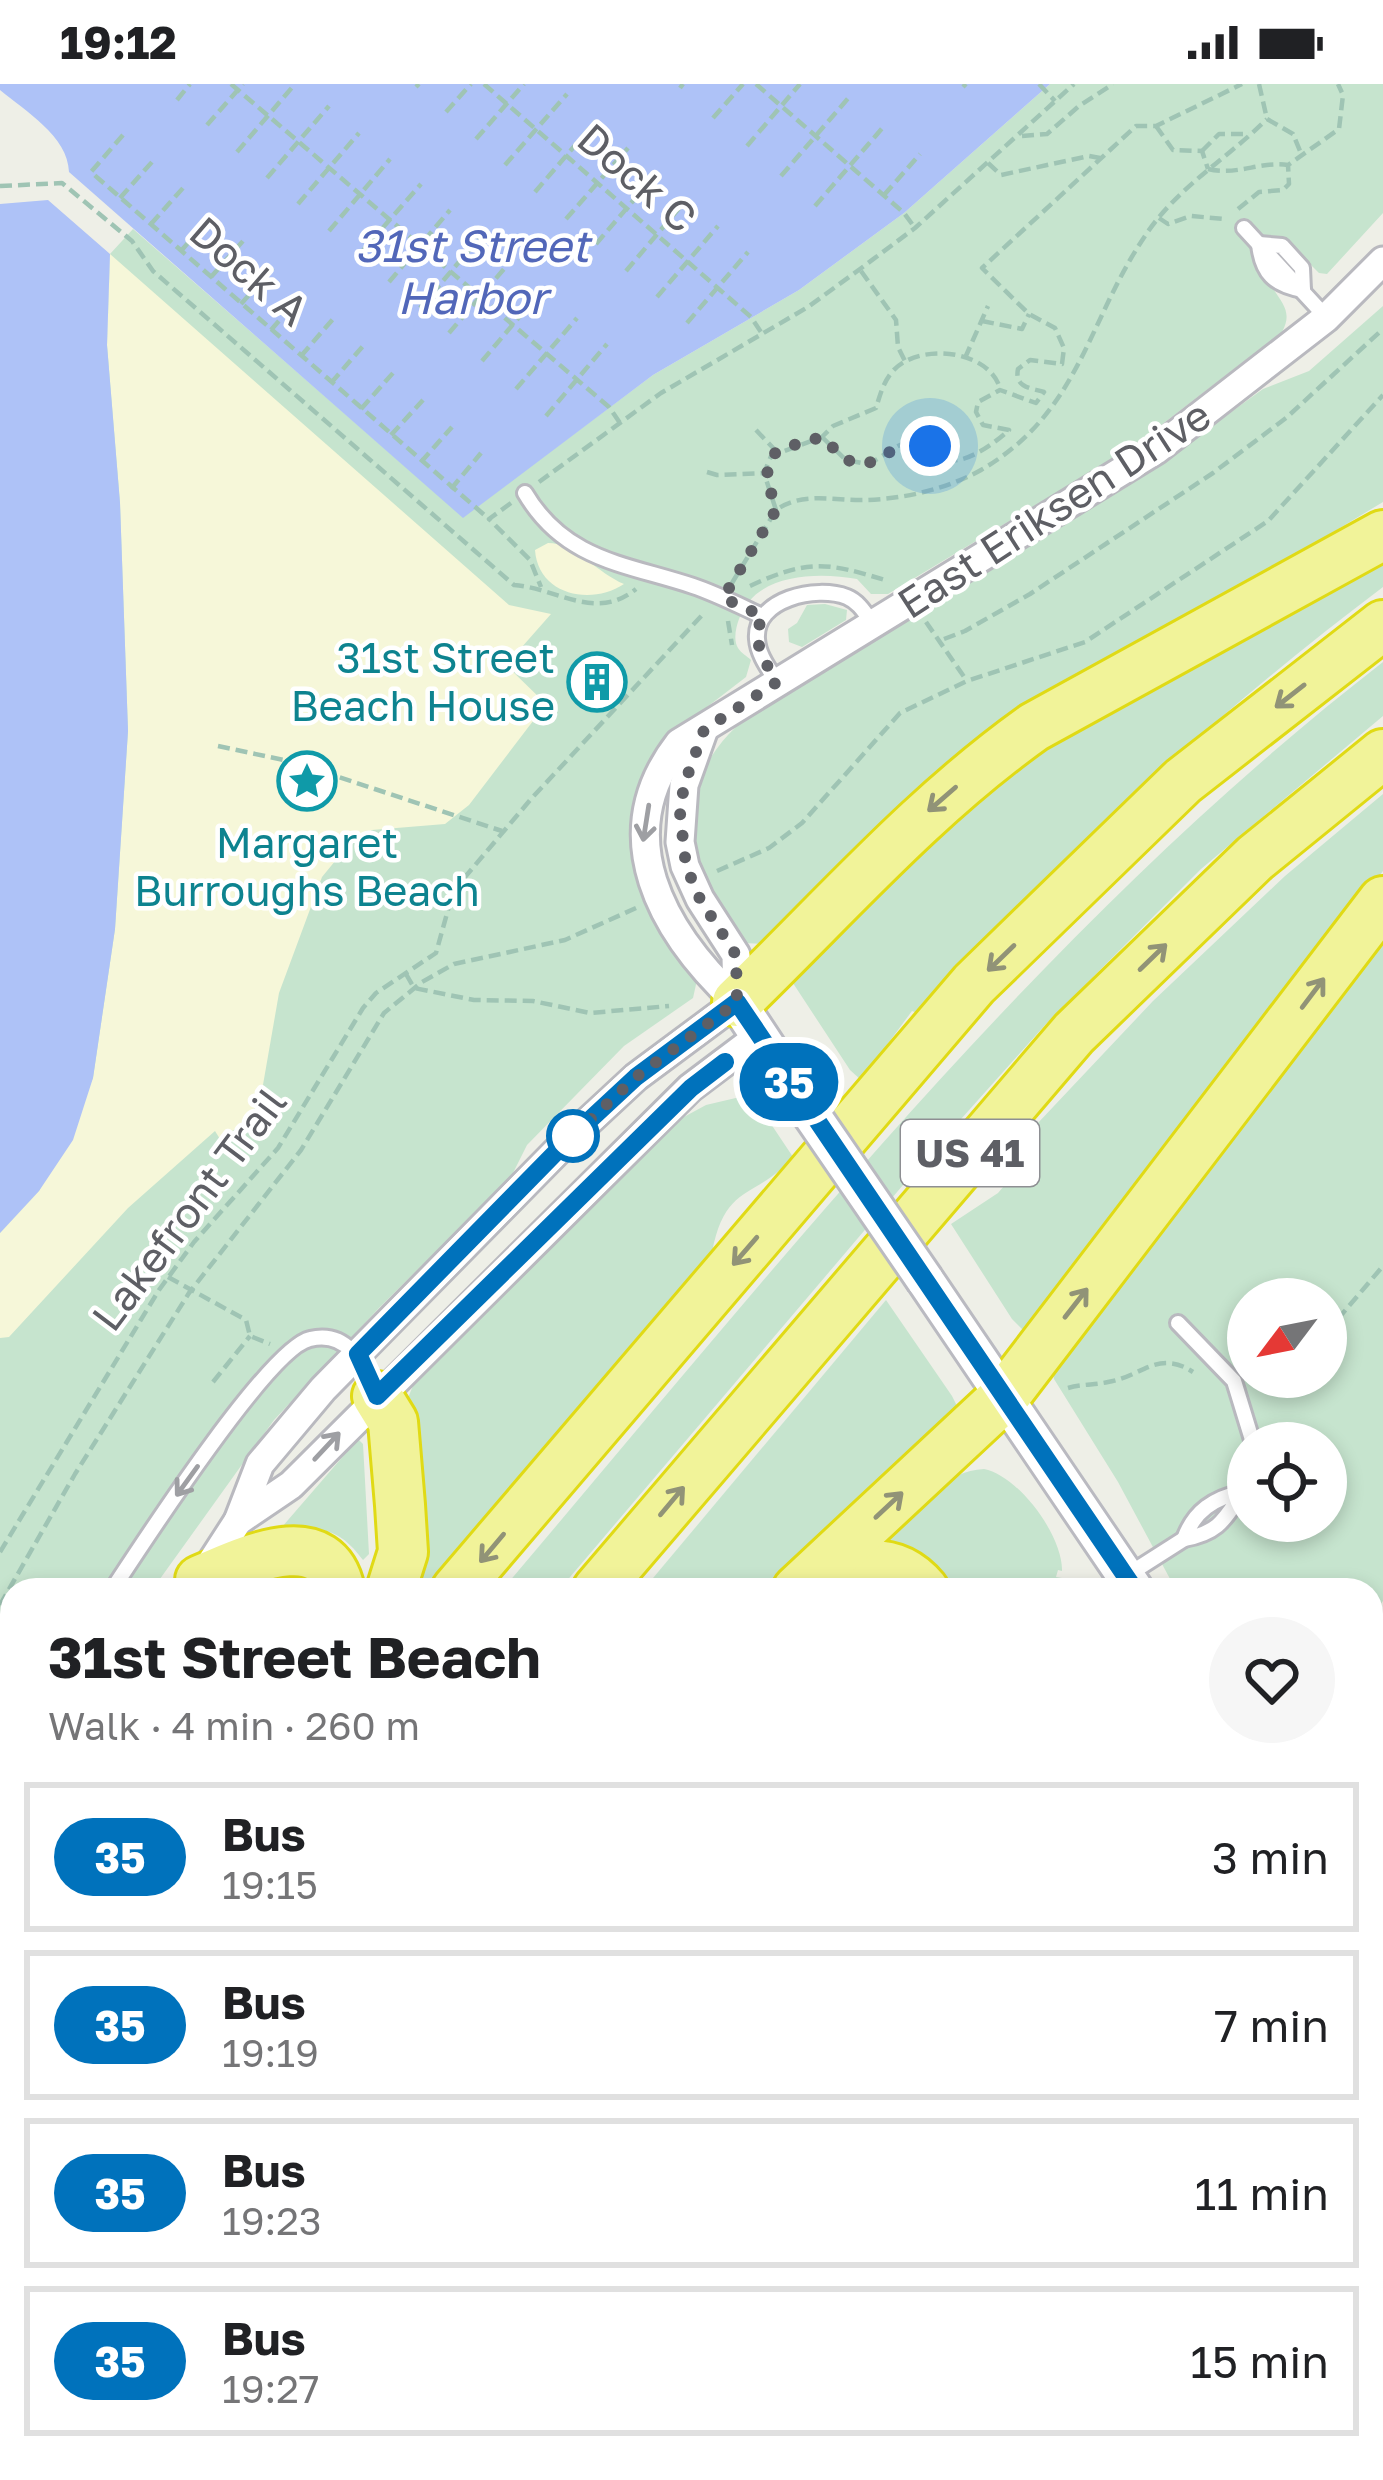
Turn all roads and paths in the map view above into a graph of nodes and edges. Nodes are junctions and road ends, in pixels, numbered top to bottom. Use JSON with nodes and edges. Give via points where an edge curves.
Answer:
{"nodes":[{"id":1,"x":190,"y":84,"type":"edge"},
{"id":2,"x":231,"y":84,"type":"edge"},
{"id":3,"x":295,"y":84,"type":"edge"},
{"id":4,"x":471,"y":84,"type":"edge"},
{"id":5,"x":484,"y":84,"type":"edge"},
{"id":6,"x":524,"y":84,"type":"edge"},
{"id":7,"x":742,"y":84,"type":"edge"},
{"id":8,"x":756,"y":84,"type":"edge"},
{"id":9,"x":800,"y":84,"type":"edge"},
{"id":10,"x":1074,"y":84,"type":"edge"},
{"id":11,"x":1113,"y":84,"type":"edge"},
{"id":12,"x":1242,"y":84,"type":"edge"},
{"id":13,"x":1258,"y":84,"type":"edge"},
{"id":14,"x":1338,"y":84,"type":"edge"},
{"id":15,"x":1230,"y":86,"type":"edge"},
{"id":16,"x":240,"y":87,"type":"edge"},
{"id":17,"x":1041,"y":87,"type":"edge"},
{"id":18,"x":567,"y":94,"type":"dead end"},
{"id":19,"x":851,"y":94,"type":"dead end"},
{"id":20,"x":177,"y":100,"type":"dead end"},
{"id":21,"x":1055,"y":101,"type":"junction"},
{"id":22,"x":507,"y":104,"type":"junction"},
{"id":23,"x":328,"y":106,"type":"dead end"},
{"id":24,"x":782,"y":106,"type":"junction"},
{"id":25,"x":446,"y":112,"type":"dead end"},
{"id":26,"x":268,"y":116,"type":"junction"},
{"id":27,"x":713,"y":118,"type":"dead end"},
{"id":28,"x":1267,"y":119,"type":"junction"},
{"id":29,"x":596,"y":121,"type":"dead end"},
{"id":30,"x":207,"y":125,"type":"dead end"},
{"id":31,"x":886,"y":125,"type":"dead end"},
{"id":32,"x":1156,"y":126,"type":"junction"},
{"id":33,"x":537,"y":130,"type":"junction"},
{"id":34,"x":359,"y":133,"type":"dead end"},
{"id":35,"x":1252,"y":134,"type":"junction"},
{"id":36,"x":123,"y":135,"type":"dead end"},
{"id":37,"x":816,"y":136,"type":"junction"},
{"id":38,"x":1018,"y":136,"type":"junction"},
{"id":39,"x":476,"y":139,"type":"dead end"},
{"id":40,"x":298,"y":142,"type":"junction"},
{"id":41,"x":747,"y":146,"type":"dead end"},
{"id":42,"x":628,"y":148,"type":"dead end"},
{"id":43,"x":1202,"y":151,"type":"junction"},
{"id":44,"x":237,"y":152,"type":"dead end"},
{"id":45,"x":1300,"y":153,"type":"junction"},
{"id":46,"x":920,"y":154,"type":"dead end"},
{"id":47,"x":567,"y":156,"type":"junction"},
{"id":48,"x":1100,"y":158,"type":"junction"},
{"id":49,"x":390,"y":159,"type":"dead end"},
{"id":50,"x":152,"y":162,"type":"dead end"},
{"id":51,"x":988,"y":163,"type":"junction"},
{"id":52,"x":505,"y":165,"type":"dead end"},
{"id":53,"x":1288,"y":165,"type":"junction"},
{"id":54,"x":851,"y":167,"type":"junction"},
{"id":55,"x":329,"y":168,"type":"junction"},
{"id":56,"x":1208,"y":170,"type":"junction"},
{"id":57,"x":658,"y":173,"type":"dead end"},
{"id":58,"x":781,"y":176,"type":"dead end"},
{"id":59,"x":267,"y":178,"type":"dead end"},
{"id":60,"x":0,"y":183,"type":"edge"},
{"id":61,"x":597,"y":183,"type":"junction"},
{"id":62,"x":421,"y":184,"type":"dead end"},
{"id":63,"x":183,"y":188,"type":"dead end"},
{"id":64,"x":535,"y":192,"type":"dead end"},
{"id":65,"x":359,"y":193,"type":"junction"},
{"id":66,"x":884,"y":196,"type":"junction"},
{"id":67,"x":120,"y":198,"type":"junction"},
{"id":68,"x":687,"y":199,"type":"dead end"},
{"id":69,"x":298,"y":204,"type":"dead end"},
{"id":70,"x":815,"y":206,"type":"dead end"},
{"id":71,"x":627,"y":209,"type":"junction"},
{"id":72,"x":450,"y":210,"type":"dead end"},
{"id":73,"x":212,"y":214,"type":"dead end"},
{"id":74,"x":1159,"y":218,"type":"junction"},
{"id":75,"x":566,"y":219,"type":"dead end"},
{"id":76,"x":390,"y":220,"type":"junction"},
{"id":77,"x":151,"y":224,"type":"junction"},
{"id":78,"x":718,"y":226,"type":"dead end"},
{"id":79,"x":915,"y":228,"type":"junction"},
{"id":80,"x":1244,"y":228,"type":"dead end"},
{"id":81,"x":328,"y":231,"type":"dead end"},
{"id":82,"x":657,"y":234,"type":"junction"},
{"id":83,"x":481,"y":236,"type":"dead end"},
{"id":84,"x":243,"y":241,"type":"dead end"},
{"id":85,"x":596,"y":244,"type":"dead end"},
{"id":86,"x":420,"y":246,"type":"junction"},
{"id":87,"x":181,"y":251,"type":"junction"},
{"id":88,"x":748,"y":252,"type":"dead end"},
{"id":89,"x":359,"y":255,"type":"dead end"},
{"id":90,"x":1383,"y":260,"type":"edge"},
{"id":91,"x":687,"y":261,"type":"junction"},
{"id":92,"x":510,"y":262,"type":"dead end"},
{"id":93,"x":273,"y":268,"type":"dead end"},
{"id":94,"x":860,"y":269,"type":"junction"},
{"id":95,"x":626,"y":271,"type":"dead end"},
{"id":96,"x":451,"y":272,"type":"junction"},
{"id":97,"x":211,"y":277,"type":"junction"},
{"id":98,"x":389,"y":282,"type":"dead end"},
{"id":99,"x":718,"y":288,"type":"junction"},
{"id":100,"x":543,"y":289,"type":"dead end"},
{"id":101,"x":303,"y":293,"type":"dead end"},
{"id":102,"x":480,"y":297,"type":"junction"},
{"id":103,"x":656,"y":297,"type":"dead end"},
{"id":104,"x":241,"y":304,"type":"junction"},
{"id":105,"x":988,"y":305,"type":"dead end"},
{"id":106,"x":420,"y":308,"type":"dead end"},
{"id":107,"x":1029,"y":314,"type":"junction"},
{"id":108,"x":577,"y":318,"type":"dead end"},
{"id":109,"x":1326,"y":318,"type":"junction"},
{"id":110,"x":333,"y":320,"type":"dead end"},
{"id":111,"x":982,"y":321,"type":"junction"},
{"id":112,"x":687,"y":323,"type":"dead end"},
{"id":113,"x":513,"y":325,"type":"junction"},
{"id":114,"x":1383,"y":329,"type":"edge"},
{"id":115,"x":271,"y":330,"type":"junction"},
{"id":116,"x":449,"y":333,"type":"dead end"},
{"id":117,"x":761,"y":334,"type":"junction"},
{"id":118,"x":607,"y":344,"type":"dead end"},
{"id":119,"x":363,"y":346,"type":"dead end"},
{"id":120,"x":547,"y":353,"type":"junction"},
{"id":121,"x":301,"y":356,"type":"junction"},
{"id":122,"x":964,"y":358,"type":"junction"},
{"id":123,"x":482,"y":361,"type":"dead end"},
{"id":124,"x":905,"y":361,"type":"junction"},
{"id":125,"x":393,"y":373,"type":"dead end"},
{"id":126,"x":577,"y":380,"type":"junction"},
{"id":127,"x":331,"y":383,"type":"junction"},
{"id":128,"x":516,"y":389,"type":"dead end"},
{"id":129,"x":1000,"y":389,"type":"junction"},
{"id":130,"x":1383,"y":395,"type":"edge"},
{"id":131,"x":423,"y":400,"type":"dead end"},
{"id":132,"x":361,"y":409,"type":"junction"},
{"id":133,"x":545,"y":416,"type":"dead end"},
{"id":134,"x":620,"y":423,"type":"junction"},
{"id":135,"x":452,"y":427,"type":"dead end"},
{"id":136,"x":756,"y":430,"type":"dead end"},
{"id":137,"x":391,"y":435,"type":"junction"},
{"id":138,"x":822,"y":437,"type":"junction"},
{"id":139,"x":776,"y":451,"type":"junction"},
{"id":140,"x":481,"y":453,"type":"dead end"},
{"id":141,"x":421,"y":462,"type":"junction"},
{"id":142,"x":707,"y":472,"type":"dead end"},
{"id":143,"x":764,"y":473,"type":"junction"},
{"id":144,"x":451,"y":488,"type":"junction"},
{"id":145,"x":525,"y":493,"type":"junction"},
{"id":146,"x":776,"y":510,"type":"junction"},
{"id":147,"x":489,"y":519,"type":"junction"},
{"id":148,"x":1383,"y":535,"type":"edge"},
{"id":149,"x":651,"y":576,"type":"junction"},
{"id":150,"x":541,"y":587,"type":"junction"},
{"id":151,"x":723,"y":598,"type":"junction"},
{"id":152,"x":763,"y":616,"type":"junction"},
{"id":153,"x":924,"y":618,"type":"dead end"},
{"id":154,"x":873,"y":624,"type":"junction"},
{"id":155,"x":1383,"y":626,"type":"edge"},
{"id":156,"x":940,"y":639,"type":"junction"},
{"id":157,"x":967,"y":681,"type":"junction"},
{"id":158,"x":777,"y":682,"type":"junction"},
{"id":159,"x":218,"y":746,"type":"dead end"},
{"id":160,"x":1383,"y":754,"type":"edge"},
{"id":161,"x":502,"y":831,"type":"junction"},
{"id":162,"x":717,"y":871,"type":"dead end"},
{"id":163,"x":1383,"y":901,"type":"edge"},
{"id":164,"x":647,"y":903,"type":"dead end"},
{"id":165,"x":406,"y":974,"type":"junction"},
{"id":166,"x":414,"y":988,"type":"junction"},
{"id":167,"x":669,"y":1006,"type":"dead end"},
{"id":168,"x":748,"y":1019,"type":"junction"},
{"id":169,"x":1383,"y":1266,"type":"edge"},
{"id":170,"x":168,"y":1277,"type":"junction"},
{"id":171,"x":192,"y":1290,"type":"junction"},
{"id":172,"x":1347,"y":1308,"type":"edge"},
{"id":173,"x":1178,"y":1323,"type":"dead end"},
{"id":174,"x":367,"y":1375,"type":"junction"},
{"id":175,"x":1202,"y":1378,"type":"dead end"},
{"id":176,"x":213,"y":1382,"type":"dead end"},
{"id":177,"x":1068,"y":1388,"type":"dead end"},
{"id":178,"x":1005,"y":1396,"type":"junction"},
{"id":179,"x":1247,"y":1422,"type":"edge"},
{"id":180,"x":1227,"y":1494,"type":"edge"},
{"id":181,"x":238,"y":1521,"type":"junction"},
{"id":182,"x":0,"y":1552,"type":"edge"},
{"id":183,"x":15,"y":1578,"type":"edge"},
{"id":184,"x":120,"y":1578,"type":"edge"},
{"id":185,"x":201,"y":1578,"type":"edge"},
{"id":186,"x":212,"y":1578,"type":"edge"},
{"id":187,"x":333,"y":1578,"type":"edge"},
{"id":188,"x":395,"y":1578,"type":"edge"},
{"id":189,"x":466,"y":1578,"type":"edge"},
{"id":190,"x":607,"y":1578,"type":"edge"},
{"id":191,"x":810,"y":1578,"type":"edge"},
{"id":192,"x":825,"y":1578,"type":"edge"},
{"id":193,"x":914,"y":1578,"type":"edge"},
{"id":194,"x":1118,"y":1578,"type":"edge"},
{"id":195,"x":1131,"y":1578,"type":"edge"}],
"edges":[{"from":1,"to":20,"type":"path"},
{"from":2,"to":16,"type":"path"},
{"from":3,"to":26,"type":"path"},
{"from":4,"to":25,"type":"path"},
{"from":5,"to":22,"type":"path","name":"Dock C"},
{"from":6,"to":22,"type":"path"},
{"from":7,"to":27,"type":"path"},
{"from":8,"to":24,"type":"path"},
{"from":9,"to":24,"type":"path"},
{"from":10,"to":21,"type":"path"},
{"from":11,"to":38,"type":"path","via":[[1047,134]]},
{"from":12,"to":15,"type":"path"},
{"from":13,"to":28,"type":"path"},
{"from":14,"to":45,"type":"path","via":[[1340,129]]},
{"from":15,"to":32,"type":"path"},
{"from":16,"to":26,"type":"path"},
{"from":16,"to":30,"type":"path"},
{"from":17,"to":21,"type":"path"},
{"from":18,"to":33,"type":"path"},
{"from":19,"to":37,"type":"path"},
{"from":21,"to":38,"type":"path"},
{"from":22,"to":33,"type":"path","name":"Dock C"},
{"from":22,"to":39,"type":"path"},
{"from":23,"to":40,"type":"path"},
{"from":24,"to":37,"type":"path"},
{"from":24,"to":41,"type":"path"},
{"from":26,"to":40,"type":"path"},
{"from":26,"to":44,"type":"path"},
{"from":28,"to":35,"type":"path"},
{"from":28,"to":45,"type":"path","via":[[1293,134]]},
{"from":29,"to":47,"type":"path"},
{"from":31,"to":54,"type":"path"},
{"from":32,"to":43,"type":"path","via":[[1173,150]]},
{"from":32,"to":48,"type":"path","via":[[1136,126]]},
{"from":33,"to":47,"type":"path","name":"Dock C"},
{"from":33,"to":52,"type":"path"},
{"from":34,"to":55,"type":"path"},
{"from":35,"to":43,"type":"path","via":[[1219,134]]},
{"from":35,"to":56,"type":"path"},
{"from":36,"to":67,"type":"path","name":"Dock A","via":[[91,172]]},
{"from":37,"to":54,"type":"path"},
{"from":37,"to":58,"type":"path"},
{"from":38,"to":51,"type":"path"},
{"from":40,"to":55,"type":"path"},
{"from":40,"to":59,"type":"path"},
{"from":42,"to":61,"type":"path"},
{"from":43,"to":56,"type":"path"},
{"from":45,"to":53,"type":"path"},
{"from":46,"to":66,"type":"path"},
{"from":47,"to":61,"type":"path","name":"Dock C"},
{"from":47,"to":64,"type":"path"},
{"from":48,"to":51,"type":"path","via":[[1000,175]]},
{"from":48,"to":107,"type":"path","via":[[982,268]]},
{"from":49,"to":65,"type":"path"},
{"from":50,"to":67,"type":"path"},
{"from":51,"to":79,"type":"path"},
{"from":53,"to":56,"type":"path"},
{"from":53,"to":74,"type":"path","via":[[1283,190],[1259,192],[1227,219]]},
{"from":54,"to":66,"type":"path"},
{"from":54,"to":70,"type":"path"},
{"from":55,"to":65,"type":"path"},
{"from":55,"to":69,"type":"path"},
{"from":56,"to":74,"type":"path"},
{"from":57,"to":71,"type":"path"},
{"from":60,"to":150,"type":"path","via":[[62,183],[494,569],[514,585]]},
{"from":61,"to":71,"type":"path","name":"Dock C"},
{"from":61,"to":75,"type":"path"},
{"from":62,"to":76,"type":"path"},
{"from":63,"to":77,"type":"path"},
{"from":65,"to":76,"type":"path"},
{"from":65,"to":81,"type":"path"},
{"from":66,"to":79,"type":"path"},
{"from":67,"to":77,"type":"path","name":"Dock A"},
{"from":68,"to":82,"type":"path"},
{"from":71,"to":82,"type":"path","name":"Dock C"},
{"from":71,"to":85,"type":"path"},
{"from":72,"to":86,"type":"path"},
{"from":73,"to":87,"type":"path"},
{"from":74,"to":146,"type":"path","via":[[1116,285],[1067,390],[1022,442],[933,489],[886,499],[797,500]]},
{"from":76,"to":86,"type":"path"},
{"from":76,"to":89,"type":"path"},
{"from":77,"to":87,"type":"path","name":"Dock A"},
{"from":78,"to":91,"type":"path"},
{"from":79,"to":94,"type":"path"},
{"from":80,"to":109,"type":"lane"},
{"from":82,"to":91,"type":"path","name":"Dock C"},
{"from":82,"to":95,"type":"path"},
{"from":83,"to":96,"type":"path"},
{"from":84,"to":97,"type":"path"},
{"from":86,"to":96,"type":"path"},
{"from":86,"to":98,"type":"path"},
{"from":87,"to":97,"type":"path","name":"Dock A"},
{"from":88,"to":99,"type":"path"},
{"from":90,"to":109,"type":"street","name":"East Eriksen Drive"},
{"from":91,"to":99,"type":"path","name":"Dock C"},
{"from":91,"to":103,"type":"path"},
{"from":92,"to":102,"type":"path"},
{"from":93,"to":104,"type":"path"},
{"from":94,"to":117,"type":"path"},
{"from":94,"to":124,"type":"path","via":[[896,320]]},
{"from":96,"to":102,"type":"path"},
{"from":96,"to":106,"type":"path"},
{"from":97,"to":104,"type":"path","name":"Dock A"},
{"from":99,"to":112,"type":"path"},
{"from":99,"to":117,"type":"path","name":"Dock C"},
{"from":100,"to":113,"type":"path"},
{"from":101,"to":115,"type":"path"},
{"from":102,"to":113,"type":"path"},
{"from":102,"to":116,"type":"path"},
{"from":104,"to":115,"type":"path","name":"Dock A"},
{"from":105,"to":111,"type":"path"},
{"from":107,"to":111,"type":"path","via":[[1022,329]]},
{"from":107,"to":129,"type":"path","via":[[1062,337],[1063,363],[1030,360],[1018,369],[1025,388],[1044,392],[1034,405]]},
{"from":108,"to":120,"type":"path"},
{"from":109,"to":154,"type":"street","name":"East Eriksen Drive","via":[[1108,483]]},
{"from":110,"to":121,"type":"path"},
{"from":111,"to":122,"type":"path"},
{"from":113,"to":120,"type":"path"},
{"from":113,"to":123,"type":"path"},
{"from":114,"to":156,"type":"path","via":[[1214,473],[1030,594]]},
{"from":115,"to":121,"type":"path","name":"Dock A"},
{"from":117,"to":134,"type":"path"},
{"from":118,"to":126,"type":"path"},
{"from":119,"to":127,"type":"path"},
{"from":120,"to":126,"type":"path"},
{"from":120,"to":128,"type":"path"},
{"from":121,"to":127,"type":"path","name":"Dock A"},
{"from":122,"to":124,"type":"path","via":[[939,353]]},
{"from":122,"to":129,"type":"path","via":[[992,372]]},
{"from":124,"to":138,"type":"path","via":[[876,408]]},
{"from":125,"to":132,"type":"path"},
{"from":126,"to":133,"type":"path"},
{"from":126,"to":134,"type":"path"},
{"from":127,"to":132,"type":"path","name":"Dock A"},
{"from":129,"to":138,"type":"path","via":[[985,395],[976,412],[983,425],[1009,430],[955,460],[911,441],[856,463]]},
{"from":130,"to":157,"type":"path","via":[[1246,539],[1085,642]]},
{"from":131,"to":137,"type":"path"},
{"from":132,"to":137,"type":"path","name":"Dock A"},
{"from":134,"to":145,"type":"path"},
{"from":135,"to":141,"type":"path"},
{"from":136,"to":139,"type":"path"},
{"from":137,"to":141,"type":"path","name":"Dock A"},
{"from":138,"to":139,"type":"path"},
{"from":139,"to":143,"type":"path"},
{"from":140,"to":144,"type":"path"},
{"from":141,"to":144,"type":"path","name":"Dock A"},
{"from":142,"to":143,"type":"path"},
{"from":143,"to":146,"type":"path"},
{"from":144,"to":147,"type":"path","name":"Dock A"},
{"from":145,"to":147,"type":"path"},
{"from":145,"to":149,"type":"lane","via":[[572,544]]},
{"from":146,"to":151,"type":"path","name":"Lakefront Trail"},
{"from":147,"to":150,"type":"path","name":"Dock A","via":[[530,560]]},
{"from":148,"to":168,"type":"highway","one_way":true,"via":[[998,752],[908,828]]},
{"from":149,"to":150,"type":"path","via":[[600,604],[575,604]]},
{"from":149,"to":151,"type":"lane"},
{"from":151,"to":152,"type":"lane"},
{"from":151,"to":161,"type":"path","name":"Lakefront Trail"},
{"from":152,"to":154,"type":"lane","via":[[788,599],[843,595]]},
{"from":152,"to":158,"type":"lane","via":[[759,650]]},
{"from":153,"to":156,"type":"path"},
{"from":154,"to":158,"type":"street","name":"East Eriksen Drive"},
{"from":155,"to":189,"type":"highway","number":"US 41","one_way":true,"via":[[1183,781],[974,984]]},
{"from":156,"to":157,"type":"path"},
{"from":157,"to":162,"type":"path","via":[[900,712],[802,823]]},
{"from":158,"to":168,"type":"street","name":"East Eriksen Drive","via":[[679,743],[664,761],[643,848],[680,933]]},
{"from":159,"to":161,"type":"path","via":[[293,762]]},
{"from":190,"to":160,"type":"highway","number":"US 41","one_way":true,"via":[[1074,1033],[1255,858]]},
{"from":161,"to":165,"type":"path","name":"Lakefront Trail","via":[[451,899],[436,953]]},
{"from":178,"to":163,"type":"highway","one_way":true},
{"from":164,"to":166,"type":"path","name":"Lakefront Trail","via":[[565,940],[454,964]]},
{"from":165,"to":166,"type":"path"},
{"from":165,"to":170,"type":"path","name":"Lakefront Trail","via":[[362,1008],[278,1148]]},
{"from":166,"to":167,"type":"path","via":[[590,1012]]},
{"from":166,"to":171,"type":"path","name":"Lakefront Trail","via":[[370,1030],[302,1150]]},
{"from":168,"to":174,"type":"street","via":[[691,1088]]},
{"from":168,"to":174,"type":"street","via":[[636,1077]]},
{"from":168,"to":178,"type":"main road","bridge":true},
{"from":169,"to":172,"type":"path"},
{"from":170,"to":171,"type":"path"},
{"from":170,"to":182,"type":"path","name":"Lakefront Trail"},
{"from":171,"to":176,"type":"path","via":[[246,1320],[250,1336]]},
{"from":171,"to":183,"type":"path","name":"Lakefront Trail"},
{"from":173,"to":179,"type":"lane","via":[[1234,1381]]},
{"from":181,"to":174,"type":"street","one_way":true,"via":[[291,1485]]},
{"from":174,"to":181,"type":"street","via":[[260,1464]]},
{"from":174,"to":184,"type":"lane","one_way":true,"via":[[338,1341],[296,1343]]},
{"from":174,"to":188,"type":"highway","via":[[393,1422],[403,1552]]},
{"from":175,"to":177,"type":"path","via":[[1175,1362]]},
{"from":191,"to":178,"type":"highway","one_way":true},
{"from":178,"to":194,"type":"main road"},
{"from":180,"to":195,"type":"lane"},
{"from":181,"to":185,"type":"street"},
{"from":186,"to":187,"type":"highway","via":[[294,1550],[324,1562]]},
{"from":192,"to":193,"type":"highway","via":[[865,1564]]}]}
